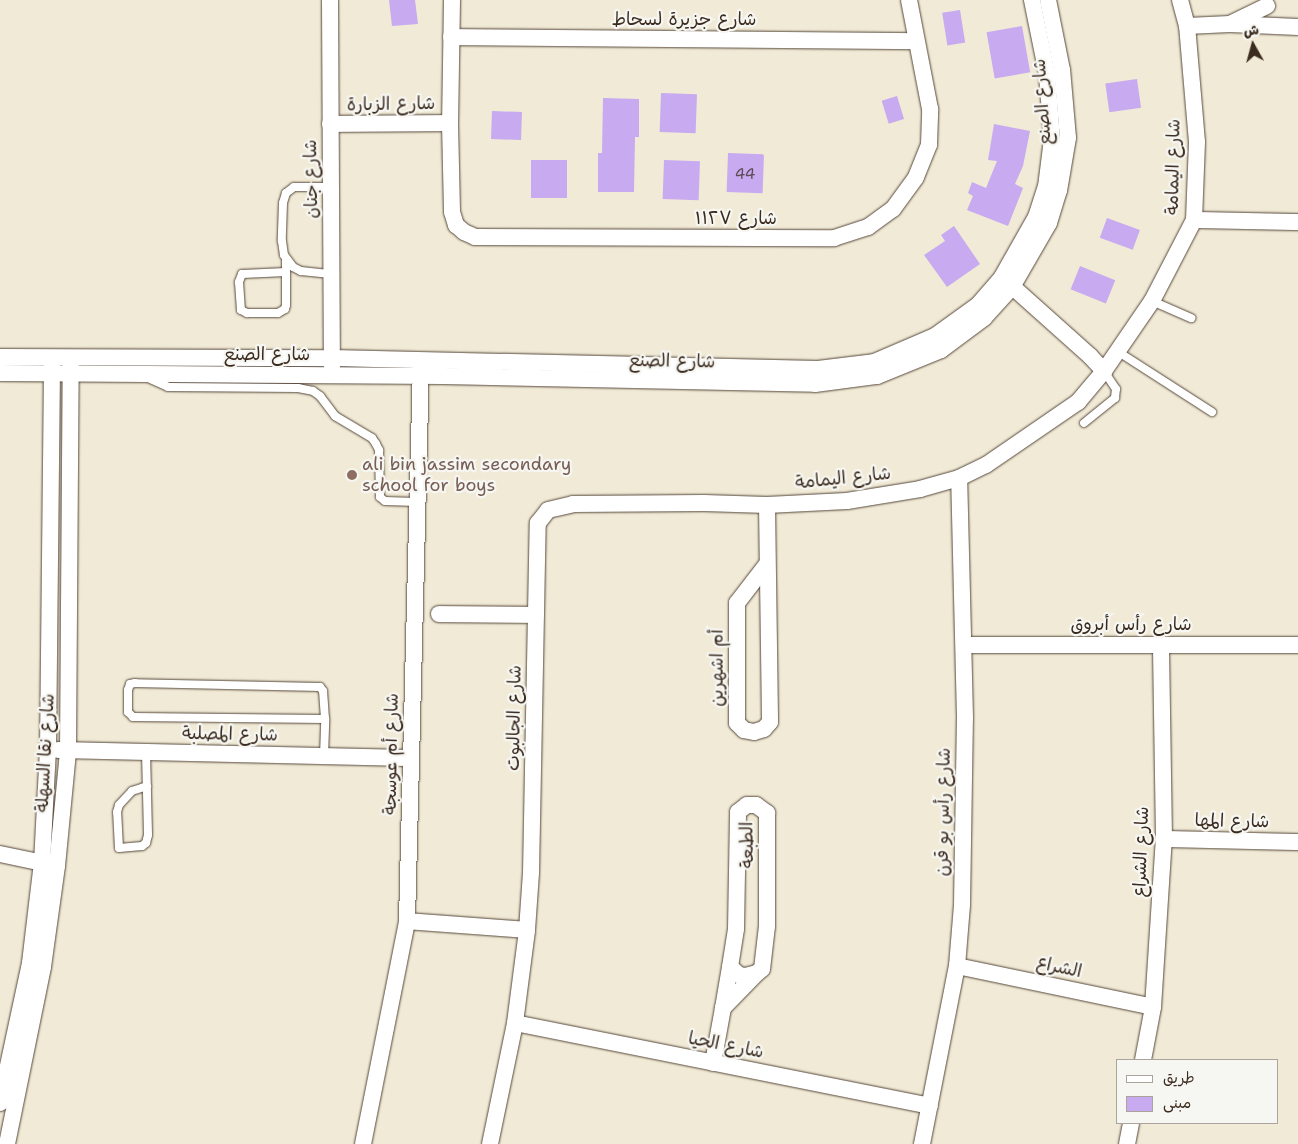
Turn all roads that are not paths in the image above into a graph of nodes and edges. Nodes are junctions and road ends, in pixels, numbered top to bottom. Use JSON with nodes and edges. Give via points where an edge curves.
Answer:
{"nodes":[{"id":1,"x":330,"y":0,"type":"edge"},
{"id":2,"x":452,"y":0,"type":"edge"},
{"id":3,"x":909,"y":0,"type":"edge"},
{"id":4,"x":1032,"y":0,"type":"edge"},
{"id":5,"x":1048,"y":0,"type":"edge"},
{"id":6,"x":1180,"y":0,"type":"edge"},
{"id":7,"x":1269,"y":3,"type":"edge"},
{"id":8,"x":1230,"y":24,"type":"junction"},
{"id":9,"x":1187,"y":26,"type":"junction"},
{"id":10,"x":1298,"y":27,"type":"edge"},
{"id":11,"x":1278,"y":28,"type":"junction"},
{"id":12,"x":451,"y":37,"type":"junction"},
{"id":13,"x":916,"y":41,"type":"junction"},
{"id":14,"x":450,"y":123,"type":"junction"},
{"id":15,"x":330,"y":124,"type":"junction"},
{"id":16,"x":331,"y":186,"type":"junction"},
{"id":17,"x":1194,"y":220,"type":"junction"},
{"id":18,"x":1298,"y":222,"type":"edge"},
{"id":19,"x":286,"y":260,"type":"junction"},
{"id":20,"x":286,"y":272,"type":"junction"},
{"id":21,"x":331,"y":274,"type":"junction"},
{"id":22,"x":1007,"y":282,"type":"junction"},
{"id":23,"x":1152,"y":300,"type":"junction"},
{"id":24,"x":1191,"y":318,"type":"dead end"},
{"id":25,"x":1117,"y":351,"type":"junction"},
{"id":26,"x":0,"y":358,"type":"edge"},
{"id":27,"x":332,"y":358,"type":"junction"},
{"id":28,"x":52,"y":366,"type":"junction"},
{"id":29,"x":71,"y":367,"type":"junction"},
{"id":30,"x":421,"y":368,"type":"junction"},
{"id":31,"x":1104,"y":371,"type":"junction"},
{"id":32,"x":0,"y":373,"type":"edge"},
{"id":33,"x":143,"y":374,"type":"junction"},
{"id":34,"x":331,"y":374,"type":"junction"},
{"id":35,"x":1212,"y":412,"type":"dead end"},
{"id":36,"x":1084,"y":423,"type":"dead end"},
{"id":37,"x":959,"y":478,"type":"junction"},
{"id":38,"x":417,"y":502,"type":"junction"},
{"id":39,"x":766,"y":505,"type":"junction"},
{"id":40,"x":548,"y":510,"type":"joint"},
{"id":41,"x":767,"y":564,"type":"junction"},
{"id":42,"x":770,"y":602,"type":"junction"},
{"id":43,"x":737,"y":603,"type":"junction"},
{"id":44,"x":439,"y":614,"type":"dead end"},
{"id":45,"x":536,"y":615,"type":"junction"},
{"id":46,"x":1161,"y":644,"type":"junction"},
{"id":47,"x":964,"y":645,"type":"junction"},
{"id":48,"x":1298,"y":645,"type":"edge"},
{"id":49,"x":325,"y":718,"type":"junction"},
{"id":50,"x":48,"y":750,"type":"junction"},
{"id":51,"x":68,"y":751,"type":"junction"},
{"id":52,"x":146,"y":752,"type":"junction"},
{"id":53,"x":324,"y":756,"type":"junction"},
{"id":54,"x":410,"y":758,"type":"junction"},
{"id":55,"x":146,"y":786,"type":"junction"},
{"id":56,"x":1164,"y":839,"type":"junction"},
{"id":57,"x":1298,"y":842,"type":"edge"},
{"id":58,"x":0,"y":854,"type":"edge"},
{"id":59,"x":50,"y":865,"type":"junction"},
{"id":60,"x":407,"y":921,"type":"junction"},
{"id":61,"x":527,"y":930,"type":"junction"},
{"id":62,"x":957,"y":966,"type":"junction"},
{"id":63,"x":730,"y":967,"type":"junction"},
{"id":64,"x":757,"y":973,"type":"junction"},
{"id":65,"x":1153,"y":1007,"type":"junction"},
{"id":66,"x":723,"y":1008,"type":"junction"},
{"id":67,"x":515,"y":1023,"type":"junction"},
{"id":68,"x":1143,"y":1059,"type":"edge"},
{"id":69,"x":713,"y":1063,"type":"junction"},
{"id":70,"x":0,"y":1104,"type":"edge"},
{"id":71,"x":930,"y":1106,"type":"junction"},
{"id":72,"x":1131,"y":1124,"type":"edge"},
{"id":73,"x":8,"y":1144,"type":"edge"},
{"id":74,"x":362,"y":1144,"type":"edge"},
{"id":75,"x":490,"y":1144,"type":"edge"},
{"id":76,"x":922,"y":1144,"type":"edge"},
{"id":77,"x":1126,"y":1144,"type":"edge"}],
"edges":[{"from":1,"to":15,"type":"street","name":"شارع جنان"},
{"from":2,"to":12,"type":"street","name":"شارع الزبارة"},
{"from":3,"to":13,"type":"street","name":"شارع ١١٢٧"},
{"from":4,"to":22,"type":"street","name":"شارع الصنع","via":[[1047,74],[1052,140],[1046,186]]},
{"from":5,"to":22,"type":"street","name":"شارع الصنع","via":[[1062,70],[1068,138],[1050,223]]},
{"from":6,"to":9,"type":"street","name":"شارع اليمامة"},
{"from":7,"to":8,"type":"street"},
{"from":7,"to":11,"type":"street","via":[[1268,17]]},
{"from":8,"to":9,"type":"street"},
{"from":8,"to":11,"type":"street"},
{"from":9,"to":17,"type":"street","name":"شارع اليمامة","via":[[1197,142]]},
{"from":10,"to":11,"type":"street"},
{"from":12,"to":13,"type":"street","name":"شارع جزيرة لسحاط"},
{"from":12,"to":14,"type":"street","name":"شارع الزبارة"},
{"from":13,"to":14,"type":"street","name":"شارع ١١٢٧","via":[[930,109],[929,145],[916,177],[893,209],[868,227],[834,238],[475,237],[456,225],[452,212]]},
{"from":14,"to":15,"type":"street","name":"شارع الزبارة"},
{"from":15,"to":16,"type":"street","name":"شارع جنان"},
{"from":16,"to":19,"type":"lane","via":[[294,188],[286,193],[282,241]]},
{"from":16,"to":21,"type":"street","name":"شارع جنان"},
{"from":17,"to":18,"type":"street"},
{"from":17,"to":23,"type":"street","name":"شارع اليمامة"},
{"from":19,"to":20,"type":"lane"},
{"from":19,"to":21,"type":"lane","via":[[301,271]]},
{"from":20,"to":20,"type":"lane","via":[[286,305],[283,311],[244,312],[240,306],[240,276],[245,272]]},
{"from":21,"to":27,"type":"street","name":"شارع جنان"},
{"from":22,"to":30,"type":"street","name":"شارع الصنع","via":[[984,318],[941,350],[877,376],[815,384]]},
{"from":22,"to":31,"type":"street"},
{"from":23,"to":24,"type":"lane"},
{"from":23,"to":25,"type":"street","name":"شارع اليمامة"},
{"from":25,"to":31,"type":"street","name":"شارع اليمامة"},
{"from":25,"to":35,"type":"lane"},
{"from":26,"to":28,"type":"street","name":"شارع الصنع"},
{"from":27,"to":29,"type":"street","name":"شارع الصنع"},
{"from":27,"to":30,"type":"street","name":"شارع الصنع"},
{"from":27,"to":34,"type":"street","name":"شارع جنان"},
{"from":28,"to":29,"type":"street","name":"شارع الصنع"},
{"from":28,"to":32,"type":"street","name":"شارع الصنع"},
{"from":28,"to":50,"type":"street","name":"شارع نقا السهلة"},
{"from":29,"to":33,"type":"street","name":"شارع الصنع"},
{"from":29,"to":51,"type":"street","name":"شارع نقا السهلة"},
{"from":30,"to":34,"type":"street","name":"شارع الصنع"},
{"from":30,"to":38,"type":"street","name":"شارع أم عوسجة"},
{"from":31,"to":36,"type":"lane","via":[[1117,393],[1116,398]]},
{"from":31,"to":37,"type":"street","name":"شارع اليمامة","via":[[1078,402],[986,464]]},
{"from":33,"to":34,"type":"street","name":"شارع الصنع"},
{"from":33,"to":38,"type":"lane","via":[[168,387],[306,389],[320,396],[335,416],[372,438],[379,450],[380,497],[385,501]]},
{"from":37,"to":39,"type":"street","name":"شارع اليمامة","via":[[920,490],[847,501]]},
{"from":37,"to":47,"type":"street","name":"شارع رأس بو قرن"},
{"from":38,"to":54,"type":"street","name":"شارع أم عوسجة"},
{"from":39,"to":40,"type":"street","name":"شارع اليمامة","via":[[573,504]]},
{"from":39,"to":41,"type":"street","name":"أم اشهرين"},
{"from":40,"to":45,"type":"street","name":"شارع الجالبوت","via":[[538,523]]},
{"from":41,"to":42,"type":"street","name":"أم اشهرين"},
{"from":41,"to":43,"type":"street"},
{"from":42,"to":43,"type":"street","via":[[753,599]]},
{"from":42,"to":43,"type":"street","name":"أم اشهرين","via":[[770,722],[764,729],[754,732],[744,730],[737,723]]},
{"from":44,"to":45,"type":"street"},
{"from":45,"to":61,"type":"street","name":"شارع الجالبوت"},
{"from":46,"to":47,"type":"street","name":"شارع رأس أبروق"},
{"from":46,"to":48,"type":"street","name":"شارع رأس أبروق"},
{"from":46,"to":56,"type":"street","name":"شارع الشراع"},
{"from":47,"to":62,"type":"street","name":"شارع رأس بو قرن","via":[[962,895]]},
{"from":49,"to":49,"type":"lane","via":[[323,691],[315,686],[135,682],[128,690],[128,712],[133,717]]},
{"from":49,"to":53,"type":"lane"},
{"from":50,"to":51,"type":"street","name":"شارع المصلبة"},
{"from":50,"to":59,"type":"street","name":"شارع نقا السهلة"},
{"from":51,"to":52,"type":"street","name":"شارع المصلبة"},
{"from":51,"to":59,"type":"street","name":"شارع نقا السهلة"},
{"from":52,"to":53,"type":"street","name":"شارع المصلبة"},
{"from":52,"to":55,"type":"lane"},
{"from":53,"to":54,"type":"street","name":"شارع المصلبة"},
{"from":54,"to":60,"type":"street","name":"شارع أم عوسجة"},
{"from":55,"to":55,"type":"lane","via":[[132,791],[119,805],[119,848],[146,843]]},
{"from":56,"to":57,"type":"street","name":"شارع المها"},
{"from":56,"to":65,"type":"street","name":"شارع الشراع"},
{"from":58,"to":59,"type":"street"},
{"from":59,"to":70,"type":"street","name":"شارع نقا السهلة"},
{"from":59,"to":73,"type":"street","name":"شارع نقا السهلة","via":[[44,967]]},
{"from":60,"to":61,"type":"street"},
{"from":60,"to":74,"type":"street","name":"شارع أم عوسجة"},
{"from":61,"to":67,"type":"street","name":"شارع الجالبوت"},
{"from":62,"to":65,"type":"street","name":"الشراع"},
{"from":62,"to":71,"type":"street","name":"شارع رأس بو قرن"},
{"from":63,"to":64,"type":"street","via":[[739,975]]},
{"from":63,"to":64,"type":"street","name":"الطبعة","via":[[736,929],[738,812],[746,805],[756,805],[767,812],[767,917],[762,969]]},
{"from":63,"to":66,"type":"street","name":"الطبعة"},
{"from":64,"to":66,"type":"street","name":"الطبعة"},
{"from":65,"to":68,"type":"street","name":"شارع الشراع"},
{"from":66,"to":69,"type":"street","name":"الطبعة"},
{"from":67,"to":69,"type":"street","name":"شارع الحيا"},
{"from":67,"to":75,"type":"street","name":"شارع الجالبوت"},
{"from":69,"to":71,"type":"street","name":"شارع الحيا"},
{"from":71,"to":76,"type":"street","name":"شارع رأس بو قرن"},
{"from":72,"to":77,"type":"street"}]}
